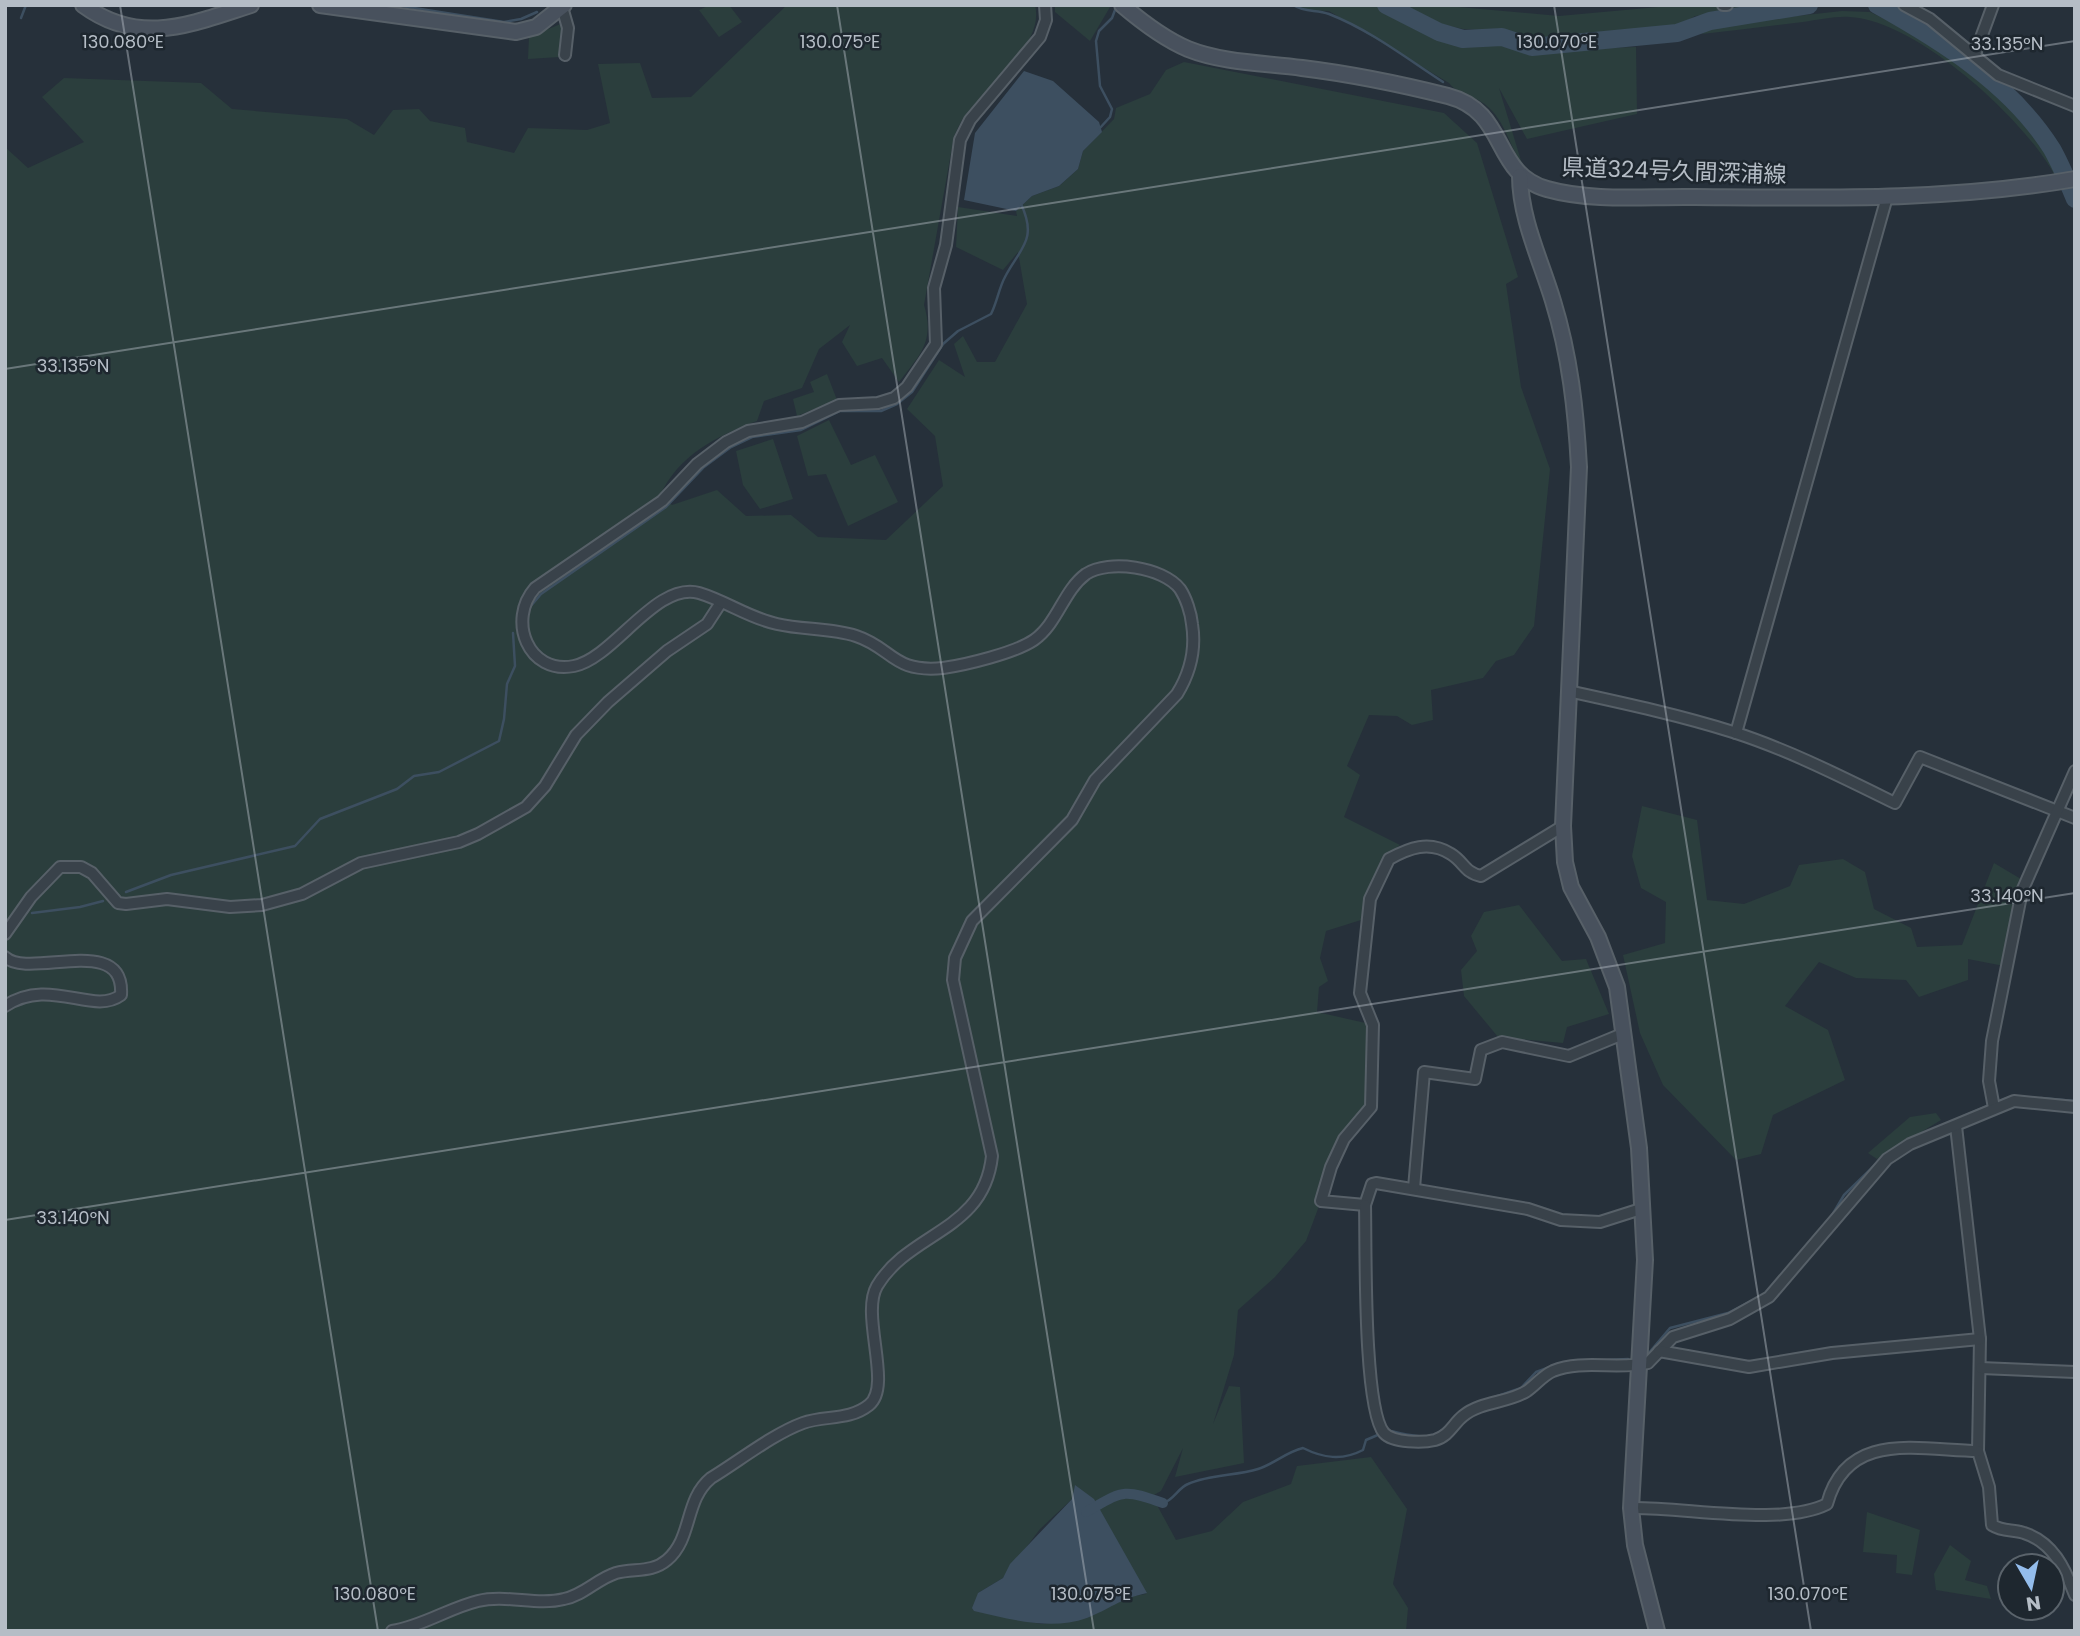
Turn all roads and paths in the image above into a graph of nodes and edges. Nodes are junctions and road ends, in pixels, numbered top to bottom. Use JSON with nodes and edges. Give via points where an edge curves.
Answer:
{"nodes":[{"id":1,"x":83,"y":5,"type":"edge"},
{"id":2,"x":251,"y":5,"type":"edge"},
{"id":3,"x":320,"y":5,"type":"edge"},
{"id":4,"x":1045,"y":5,"type":"edge"},
{"id":5,"x":1122,"y":5,"type":"edge"},
{"id":6,"x":1904,"y":5,"type":"edge"},
{"id":7,"x":1993,"y":5,"type":"edge"},
{"id":8,"x":563,"y":6,"type":"edge"},
{"id":9,"x":1975,"y":54,"type":"junction"},
{"id":10,"x":565,"y":55,"type":"dead end"},
{"id":11,"x":2075,"y":106,"type":"edge"},
{"id":12,"x":1520,"y":176,"type":"junction"},
{"id":13,"x":2075,"y":179,"type":"edge"},
{"id":14,"x":1887,"y":197,"type":"junction"},
{"id":15,"x":720,"y":604,"type":"junction"},
{"id":16,"x":1568,"y":691,"type":"junction"},
{"id":17,"x":1736,"y":733,"type":"junction"},
{"id":18,"x":2075,"y":771,"type":"edge"},
{"id":19,"x":2059,"y":812,"type":"junction"},
{"id":20,"x":2075,"y":818,"type":"edge"},
{"id":21,"x":1563,"y":825,"type":"junction"},
{"id":22,"x":5,"y":934,"type":"edge"},
{"id":23,"x":5,"y":957,"type":"edge"},
{"id":24,"x":5,"y":1006,"type":"edge"},
{"id":25,"x":1625,"y":1033,"type":"junction"},
{"id":26,"x":1993,"y":1102,"type":"junction"},
{"id":27,"x":2075,"y":1107,"type":"edge"},
{"id":28,"x":1956,"y":1126,"type":"junction"},
{"id":29,"x":1414,"y":1188,"type":"junction"},
{"id":30,"x":1365,"y":1205,"type":"junction"},
{"id":31,"x":1644,"y":1208,"type":"junction"},
{"id":32,"x":1980,"y":1339,"type":"junction"},
{"id":33,"x":1659,"y":1351,"type":"junction"},
{"id":34,"x":1639,"y":1365,"type":"junction"},
{"id":35,"x":1981,"y":1368,"type":"junction"},
{"id":36,"x":2075,"y":1372,"type":"edge"},
{"id":37,"x":1978,"y":1451,"type":"junction"},
{"id":38,"x":1631,"y":1508,"type":"junction"},
{"id":39,"x":2075,"y":1595,"type":"edge"},
{"id":40,"x":393,"y":1631,"type":"edge"},
{"id":41,"x":1657,"y":1631,"type":"edge"}],
"edges":[{"from":1,"to":2,"type":"street","via":[[107,20],[155,30]]},
{"from":3,"to":8,"type":"street","via":[[516,32],[536,27]]},
{"from":4,"to":15,"type":"street","via":[[1040,37],[970,120],[960,140],[946,245],[934,288],[936,344],[907,387],[878,403],[839,405],[802,422],[748,431],[726,442],[662,501],[535,588],[525,600],[521,626],[525,640],[540,658],[560,667],[576,666],[592,659],[667,598],[697,593]]},
{"from":5,"to":12,"type":"street","via":[[1165,37],[1210,56],[1341,73],[1467,102],[1488,120]]},
{"from":6,"to":9,"type":"street"},
{"from":7,"to":9,"type":"street"},
{"from":8,"to":10,"type":"street","via":[[568,28]]},
{"from":9,"to":11,"type":"street","via":[[1998,75]]},
{"from":12,"to":14,"type":"street","name":"県道324号久間深浦線","via":[[1549,190],[1578,194]]},
{"from":12,"to":16,"type":"street","via":[[1523,206],[1568,359],[1576,414],[1579,467]]},
{"from":13,"to":14,"type":"street","name":"県道324号久間深浦線","via":[[1939,196]]},
{"from":14,"to":17,"type":"street"},
{"from":15,"to":22,"type":"street","via":[[707,624],[648,668],[576,735],[545,786],[526,807],[478,834],[361,863],[302,894],[262,905],[230,907],[167,899],[118,903],[92,873],[80,867],[60,867]]},
{"from":15,"to":40,"type":"street","via":[[778,624],[860,638],[893,661],[909,666],[945,667],[1019,648],[1054,620],[1086,574],[1109,567],[1133,569],[1159,574],[1182,591],[1193,627],[1192,659],[1177,694],[1095,780],[1072,820],[962,936],[953,980],[992,1156],[990,1179],[954,1224],[904,1254],[886,1270],[873,1292],[878,1376],[874,1399],[844,1418],[801,1424],[711,1478],[699,1488],[690,1506],[685,1536],[663,1564],[620,1572],[561,1600],[480,1601]]},
{"from":16,"to":17,"type":"street"},
{"from":16,"to":21,"type":"street"},
{"from":17,"to":19,"type":"street","via":[[1820,766],[1895,803],[1920,757]]},
{"from":18,"to":19,"type":"street"},
{"from":19,"to":20,"type":"street"},
{"from":19,"to":26,"type":"street","via":[[2022,891],[1992,1041],[1989,1080]]},
{"from":21,"to":25,"type":"street","via":[[1571,887],[1598,937],[1617,987]]},
{"from":21,"to":30,"type":"street","via":[[1481,876],[1468,874],[1451,854],[1421,845],[1389,859],[1370,899],[1360,993],[1373,1025],[1371,1107],[1344,1139],[1321,1200]]},
{"from":23,"to":24,"type":"street","via":[[25,964],[69,959],[103,965],[122,981],[121,995],[111,1002],[48,993]]},
{"from":25,"to":29,"type":"street","via":[[1569,1056],[1502,1042],[1480,1050],[1475,1079],[1424,1072]]},
{"from":25,"to":31,"type":"street"},
{"from":26,"to":27,"type":"street"},
{"from":26,"to":28,"type":"street"},
{"from":28,"to":32,"type":"street"},
{"from":28,"to":33,"type":"street","via":[[1910,1144],[1887,1159],[1769,1297],[1730,1320],[1673,1337]]},
{"from":29,"to":30,"type":"street","via":[[1371,1184]]},
{"from":29,"to":31,"type":"street","via":[[1528,1209],[1561,1220],[1600,1222]]},
{"from":30,"to":34,"type":"street","via":[[1370,1371],[1383,1431],[1399,1440],[1435,1440],[1472,1410],[1527,1391],[1540,1378],[1568,1366]]},
{"from":31,"to":34,"type":"street"},
{"from":32,"to":33,"type":"street","via":[[1832,1353],[1749,1367]]},
{"from":32,"to":35,"type":"street"},
{"from":33,"to":34,"type":"street","via":[[1648,1363]]},
{"from":34,"to":38,"type":"street"},
{"from":35,"to":36,"type":"street"},
{"from":35,"to":37,"type":"street"},
{"from":37,"to":38,"type":"street","via":[[1881,1450],[1861,1455],[1842,1470],[1827,1504],[1813,1511],[1763,1514]]},
{"from":37,"to":39,"type":"street","via":[[1989,1487],[1992,1525],[2025,1533],[2048,1547],[2065,1567]]},
{"from":38,"to":41,"type":"street","via":[[1635,1545]]}]}
